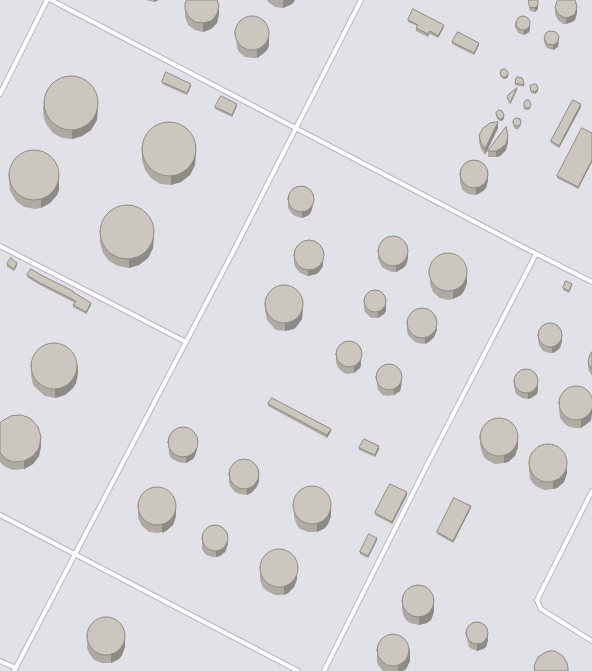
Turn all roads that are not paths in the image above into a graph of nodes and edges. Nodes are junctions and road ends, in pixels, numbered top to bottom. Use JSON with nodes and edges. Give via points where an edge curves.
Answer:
{"nodes":[{"id":1,"x":47,"y":0,"type":"edge"},
{"id":2,"x":51,"y":0,"type":"edge"},
{"id":3,"x":361,"y":0,"type":"edge"},
{"id":4,"x":0,"y":94,"type":"edge"},
{"id":5,"x":296,"y":128,"type":"junction"},
{"id":6,"x":0,"y":246,"type":"edge"},
{"id":7,"x":536,"y":254,"type":"junction"},
{"id":8,"x":592,"y":282,"type":"edge"},
{"id":9,"x":186,"y":342,"type":"junction"},
{"id":10,"x":592,"y":491,"type":"edge"},
{"id":11,"x":0,"y":515,"type":"edge"},
{"id":12,"x":76,"y":554,"type":"junction"},
{"id":13,"x":592,"y":641,"type":"edge"},
{"id":14,"x":0,"y":661,"type":"edge"},
{"id":15,"x":15,"y":670,"type":"edge"},
{"id":16,"x":298,"y":671,"type":"edge"},
{"id":17,"x":324,"y":671,"type":"edge"}],
"edges":[{"from":1,"to":4,"type":"lane"},
{"from":2,"to":5,"type":"lane"},
{"from":3,"to":5,"type":"lane"},
{"from":5,"to":7,"type":"lane"},
{"from":5,"to":9,"type":"lane"},
{"from":6,"to":9,"type":"lane"},
{"from":7,"to":8,"type":"lane"},
{"from":7,"to":17,"type":"lane"},
{"from":9,"to":12,"type":"lane"},
{"from":10,"to":13,"type":"lane","via":[[537,600],[541,609]]},
{"from":11,"to":12,"type":"lane"},
{"from":12,"to":15,"type":"lane"},
{"from":12,"to":16,"type":"lane"},
{"from":14,"to":15,"type":"lane"}]}
